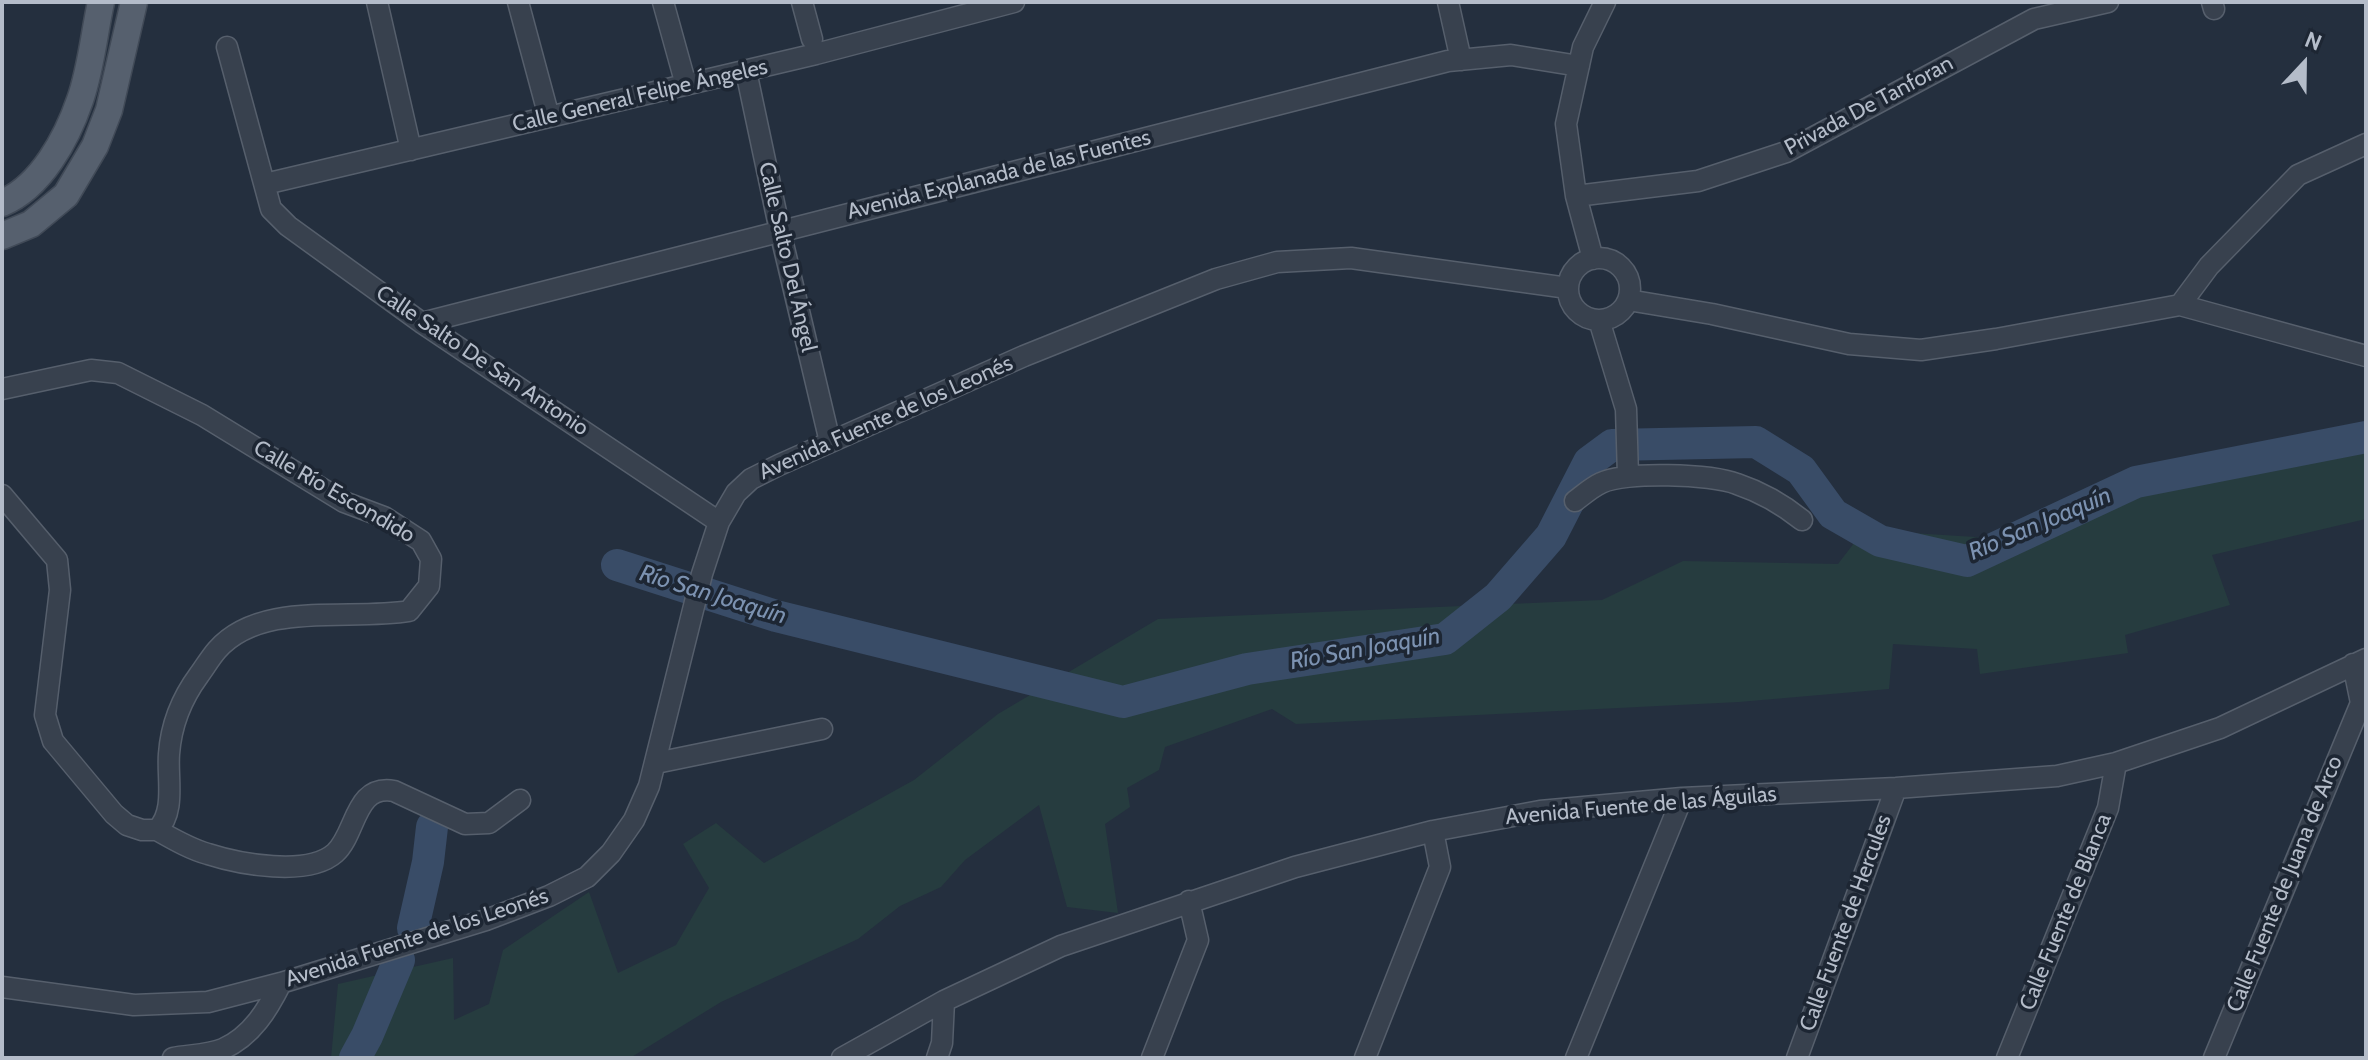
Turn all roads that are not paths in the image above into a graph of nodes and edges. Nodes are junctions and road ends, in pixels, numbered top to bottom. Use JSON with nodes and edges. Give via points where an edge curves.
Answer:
{"nodes":[{"id":1,"x":101,"y":2,"type":"edge"},
{"id":2,"x":134,"y":2,"type":"edge"},
{"id":3,"x":377,"y":2,"type":"edge"},
{"id":4,"x":518,"y":2,"type":"edge"},
{"id":5,"x":663,"y":2,"type":"edge"},
{"id":6,"x":802,"y":2,"type":"edge"},
{"id":7,"x":1014,"y":2,"type":"edge"},
{"id":8,"x":1448,"y":2,"type":"edge"},
{"id":9,"x":1605,"y":2,"type":"edge"},
{"id":10,"x":2108,"y":2,"type":"edge"},
{"id":11,"x":950,"y":10,"type":"edge"},
{"id":12,"x":812,"y":39,"type":"dead end"},
{"id":13,"x":227,"y":47,"type":"dead end"},
{"id":14,"x":1461,"y":60,"type":"junction"},
{"id":15,"x":1579,"y":66,"type":"junction"},
{"id":16,"x":746,"y":71,"type":"junction"},
{"id":17,"x":686,"y":85,"type":"junction"},
{"id":18,"x":549,"y":117,"type":"junction"},
{"id":19,"x":2366,"y":144,"type":"edge"},
{"id":20,"x":411,"y":150,"type":"junction"},
{"id":21,"x":265,"y":184,"type":"junction"},
{"id":22,"x":1576,"y":196,"type":"junction"},
{"id":23,"x":2,"y":203,"type":"edge"},
{"id":24,"x":780,"y":231,"type":"junction"},
{"id":25,"x":2,"y":236,"type":"edge"},
{"id":26,"x":1593,"y":259,"type":"junction"},
{"id":27,"x":1568,"y":288,"type":"junction"},
{"id":28,"x":1628,"y":300,"type":"junction"},
{"id":29,"x":2180,"y":305,"type":"junction"},
{"id":30,"x":1599,"y":320,"type":"junction"},
{"id":31,"x":422,"y":323,"type":"junction"},
{"id":32,"x":2366,"y":356,"type":"edge"},
{"id":33,"x":2,"y":389,"type":"edge"},
{"id":34,"x":830,"y":442,"type":"junction"},
{"id":35,"x":1628,"y":476,"type":"junction"},
{"id":36,"x":2,"y":495,"type":"edge"},
{"id":37,"x":1575,"y":501,"type":"dead end"},
{"id":38,"x":1802,"y":520,"type":"dead end"},
{"id":39,"x":719,"y":522,"type":"junction"},
{"id":40,"x":2359,"y":662,"type":"edge"},
{"id":41,"x":822,"y":729,"type":"dead end"},
{"id":42,"x":656,"y":763,"type":"junction"},
{"id":43,"x":2116,"y":763,"type":"junction"},
{"id":44,"x":1896,"y":788,"type":"junction"},
{"id":45,"x":1682,"y":798,"type":"junction"},
{"id":46,"x":520,"y":800,"type":"dead end"},
{"id":47,"x":157,"y":830,"type":"junction"},
{"id":48,"x":1433,"y":831,"type":"junction"},
{"id":49,"x":1189,"y":901,"type":"junction"},
{"id":50,"x":281,"y":983,"type":"junction"},
{"id":51,"x":2,"y":987,"type":"edge"},
{"id":52,"x":944,"y":1001,"type":"junction"},
{"id":53,"x":173,"y":1058,"type":"edge"},
{"id":54,"x":842,"y":1058,"type":"edge"},
{"id":55,"x":937,"y":1058,"type":"edge"},
{"id":56,"x":1152,"y":1058,"type":"edge"},
{"id":57,"x":1365,"y":1058,"type":"edge"},
{"id":58,"x":1576,"y":1058,"type":"edge"},
{"id":59,"x":1797,"y":1058,"type":"edge"},
{"id":60,"x":2007,"y":1058,"type":"edge"},
{"id":61,"x":2214,"y":1058,"type":"edge"}],
"edges":[{"from":1,"to":23,"type":"main road","via":[[80,99],[64,135],[42,172]]},
{"from":2,"to":25,"type":"main road","via":[[109,110],[95,146],[66,195],[31,224]]},
{"from":3,"to":20,"type":"street"},
{"from":4,"to":18,"type":"street"},
{"from":5,"to":17,"type":"street"},
{"from":6,"to":12,"type":"street"},
{"from":7,"to":11,"type":"street","name":"Calle General Felipe Ángeles"},
{"from":8,"to":14,"type":"street"},
{"from":9,"to":15,"type":"street"},
{"from":10,"to":22,"type":"street","name":"Privada De Tanforan","via":[[2034,19],[1786,152],[1698,181]]},
{"from":11,"to":16,"type":"street","name":"Calle General Felipe Ángeles"},
{"from":13,"to":21,"type":"street","name":"Calle Salto De San Antonio"},
{"from":14,"to":15,"type":"street","name":"Avenida Explanada de las Fuentes","via":[[1511,55]]},
{"from":14,"to":24,"type":"street","name":"Avenida Explanada de las Fuentes"},
{"from":15,"to":22,"type":"street","via":[[1566,124]]},
{"from":16,"to":17,"type":"street","name":"Calle General Felipe Ángeles"},
{"from":16,"to":24,"type":"street","name":"Calle Salto Del Ángel"},
{"from":17,"to":18,"type":"street","name":"Calle General Felipe Ángeles"},
{"from":18,"to":20,"type":"street","name":"Calle General Felipe Ángeles"},
{"from":19,"to":29,"type":"street","via":[[2298,175],[2209,266]]},
{"from":20,"to":21,"type":"street","name":"Calle General Felipe Ángeles"},
{"from":21,"to":31,"type":"street","name":"Calle Salto De San Antonio","via":[[271,209],[288,226]]},
{"from":22,"to":26,"type":"street"},
{"from":24,"to":31,"type":"street","name":"Avenida Explanada de las Fuentes"},
{"from":24,"to":34,"type":"street","name":"Calle Salto Del Ángel"},
{"from":26,"to":27,"type":"street","via":[[1575,269]]},
{"from":26,"to":28,"type":"street","via":[[1618,264],[1627,275]]},
{"from":27,"to":30,"type":"street","via":[[1580,314]]},
{"from":27,"to":34,"type":"street","name":"Avenida Fuente de los Leonés","via":[[1351,258],[1277,262],[1216,279],[1038,350]]},
{"from":28,"to":29,"type":"street","via":[[1849,344],[1921,350]]},
{"from":28,"to":30,"type":"street","via":[[1611,318]]},
{"from":29,"to":32,"type":"street"},
{"from":30,"to":35,"type":"street","via":[[1626,409]]},
{"from":31,"to":39,"type":"street","name":"Calle Salto De San Antonio"},
{"from":33,"to":47,"type":"street","name":"Calle Río Escondido","via":[[91,370],[118,373],[202,415],[344,502],[384,517],[421,541],[431,559],[429,586],[409,611],[290,616],[248,628],[218,648],[176,718],[170,741],[169,803],[165,822]]},
{"from":34,"to":39,"type":"street","name":"Avenida Fuente de los Leonés","via":[[751,479]]},
{"from":35,"to":37,"type":"street","via":[[1600,483]]},
{"from":35,"to":38,"type":"street","via":[[1734,482]]},
{"from":36,"to":47,"type":"street","via":[[57,560],[60,590],[45,715],[53,741],[114,814],[127,825]]},
{"from":39,"to":42,"type":"street","name":"Avenida Fuente de los Leonés"},
{"from":40,"to":43,"type":"street","name":"Avenida Fuente de las Águilas","via":[[2220,728]]},
{"from":40,"to":61,"type":"street","name":"Calle Fuente de Juana de Arco","via":[[2361,703]]},
{"from":41,"to":42,"type":"street"},
{"from":42,"to":50,"type":"street","name":"Avenida Fuente de los Leonés","via":[[634,820],[587,877],[486,920]]},
{"from":43,"to":44,"type":"street","name":"Avenida Fuente de las Águilas","via":[[2057,776]]},
{"from":43,"to":60,"type":"street","name":"Calle Fuente de Blanca","via":[[2108,808]]},
{"from":44,"to":45,"type":"street","name":"Avenida Fuente de las Águilas"},
{"from":44,"to":59,"type":"street","name":"Calle Fuente de Hercules"},
{"from":45,"to":48,"type":"street","name":"Avenida Fuente de las Águilas","via":[[1540,811]]},
{"from":45,"to":58,"type":"street"},
{"from":46,"to":47,"type":"street","via":[[489,823],[465,824],[384,789],[362,802],[335,854],[309,865],[283,867],[208,854]]},
{"from":48,"to":49,"type":"street","name":"Avenida Fuente de las Águilas"},
{"from":48,"to":57,"type":"street","via":[[1440,867]]},
{"from":49,"to":52,"type":"street","name":"Avenida Fuente de las Águilas","via":[[1061,946]]},
{"from":49,"to":56,"type":"street","via":[[1198,940]]},
{"from":50,"to":51,"type":"street","name":"Avenida Fuente de los Leonés","via":[[208,1002],[134,1005]]},
{"from":50,"to":53,"type":"street","via":[[267,1012],[249,1032],[222,1050]]},
{"from":52,"to":54,"type":"street","name":"Avenida Fuente de las Águilas"},
{"from":52,"to":55,"type":"street"}]}
